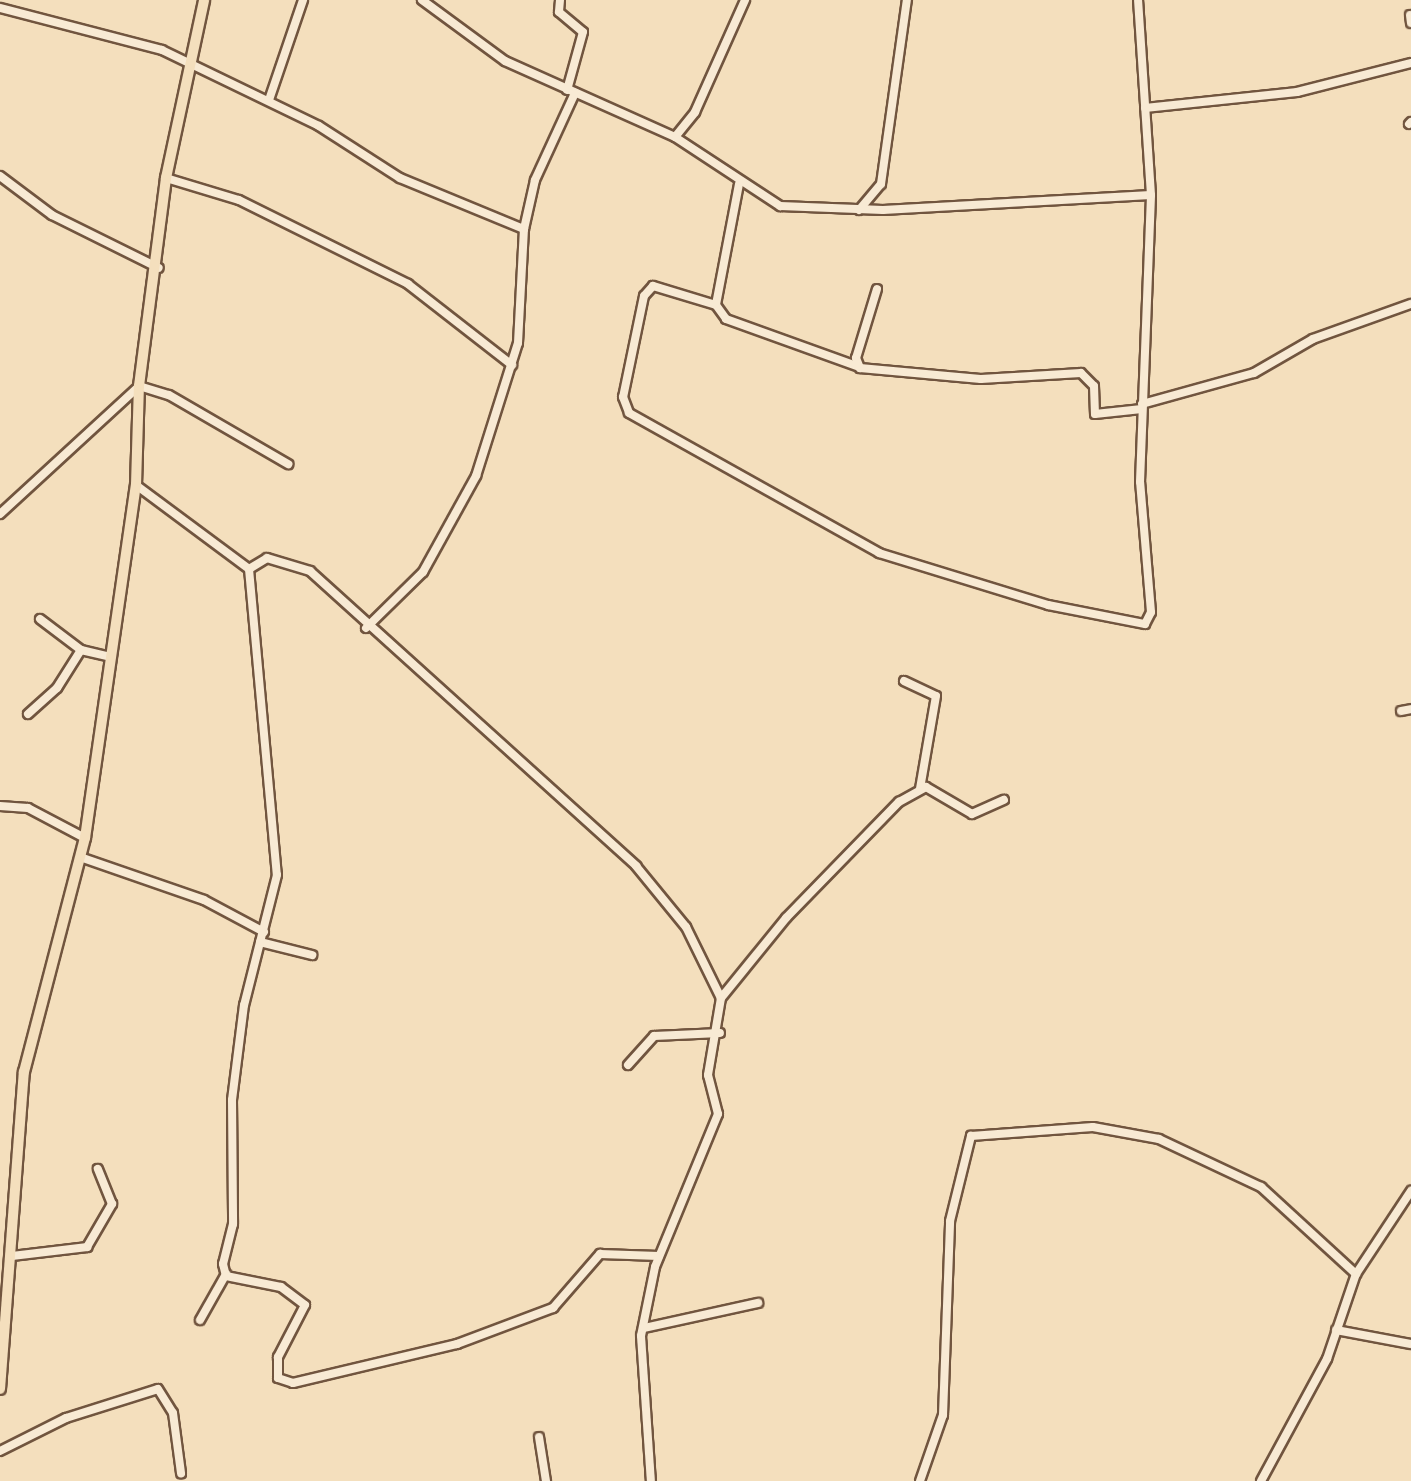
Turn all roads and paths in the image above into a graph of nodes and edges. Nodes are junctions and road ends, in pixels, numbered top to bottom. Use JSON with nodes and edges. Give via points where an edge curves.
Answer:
{"nodes":[{"id":1,"x":12,"y":0,"type":"edge"},
{"id":2,"x":204,"y":0,"type":"edge"},
{"id":3,"x":303,"y":0,"type":"edge"},
{"id":4,"x":422,"y":0,"type":"edge"},
{"id":5,"x":560,"y":0,"type":"edge"},
{"id":6,"x":745,"y":0,"type":"edge"},
{"id":7,"x":907,"y":0,"type":"edge"},
{"id":8,"x":1138,"y":0,"type":"edge"},
{"id":9,"x":4,"y":10,"type":"edge"},
{"id":10,"x":1410,"y":15,"type":"edge"},
{"id":11,"x":1411,"y":23,"type":"edge"},
{"id":12,"x":189,"y":63,"type":"junction"},
{"id":13,"x":1411,"y":63,"type":"edge"},
{"id":14,"x":571,"y":91,"type":"junction"},
{"id":15,"x":269,"y":100,"type":"junction"},
{"id":16,"x":1145,"y":108,"type":"junction"},
{"id":17,"x":675,"y":137,"type":"junction"},
{"id":18,"x":0,"y":176,"type":"edge"},
{"id":19,"x":166,"y":178,"type":"junction"},
{"id":20,"x":739,"y":184,"type":"junction"},
{"id":21,"x":1151,"y":195,"type":"junction"},
{"id":22,"x":859,"y":210,"type":"junction"},
{"id":23,"x":524,"y":229,"type":"junction"},
{"id":24,"x":159,"y":268,"type":"junction"},
{"id":25,"x":877,"y":289,"type":"dead end"},
{"id":26,"x":1411,"y":304,"type":"edge"},
{"id":27,"x":716,"y":305,"type":"junction"},
{"id":28,"x":512,"y":365,"type":"junction"},
{"id":29,"x":860,"y":368,"type":"junction"},
{"id":30,"x":139,"y":386,"type":"junction"},
{"id":31,"x":1142,"y":406,"type":"junction"},
{"id":32,"x":288,"y":464,"type":"dead end"},
{"id":33,"x":136,"y":485,"type":"junction"},
{"id":34,"x":0,"y":514,"type":"edge"},
{"id":35,"x":249,"y":569,"type":"junction"},
{"id":36,"x":40,"y":619,"type":"dead end"},
{"id":37,"x":366,"y":628,"type":"junction"},
{"id":38,"x":81,"y":650,"type":"junction"},
{"id":39,"x":108,"y":656,"type":"junction"},
{"id":40,"x":904,"y":681,"type":"dead end"},
{"id":41,"x":28,"y":714,"type":"dead end"},
{"id":42,"x":920,"y":789,"type":"junction"},
{"id":43,"x":1004,"y":800,"type":"dead end"},
{"id":44,"x":0,"y":806,"type":"edge"},
{"id":45,"x":85,"y":838,"type":"junction"},
{"id":46,"x":80,"y":857,"type":"junction"},
{"id":47,"x":264,"y":932,"type":"junction"},
{"id":48,"x":260,"y":943,"type":"junction"},
{"id":49,"x":312,"y":955,"type":"dead end"},
{"id":50,"x":721,"y":998,"type":"junction"},
{"id":51,"x":720,"y":1033,"type":"junction"},
{"id":52,"x":628,"y":1065,"type":"dead end"},
{"id":53,"x":98,"y":1169,"type":"dead end"},
{"id":54,"x":1411,"y":1191,"type":"edge"},
{"id":55,"x":12,"y":1256,"type":"junction"},
{"id":56,"x":659,"y":1256,"type":"junction"},
{"id":57,"x":226,"y":1274,"type":"junction"},
{"id":58,"x":1356,"y":1274,"type":"junction"},
{"id":59,"x":758,"y":1303,"type":"dead end"},
{"id":60,"x":200,"y":1320,"type":"dead end"},
{"id":61,"x":644,"y":1328,"type":"junction"},
{"id":62,"x":1336,"y":1330,"type":"junction"},
{"id":63,"x":1411,"y":1344,"type":"edge"},
{"id":64,"x":0,"y":1389,"type":"edge"},
{"id":65,"x":539,"y":1437,"type":"dead end"},
{"id":66,"x":0,"y":1451,"type":"edge"},
{"id":67,"x":181,"y":1473,"type":"dead end"},
{"id":68,"x":546,"y":1481,"type":"edge"},
{"id":69,"x":651,"y":1481,"type":"edge"},
{"id":70,"x":920,"y":1481,"type":"edge"},
{"id":71,"x":1261,"y":1481,"type":"edge"}],
"edges":[{"from":1,"to":9,"type":"street"},
{"from":2,"to":12,"type":"main road"},
{"from":3,"to":15,"type":"street"},
{"from":4,"to":14,"type":"street","via":[[505,61]]},
{"from":5,"to":14,"type":"street","via":[[559,12],[583,32]]},
{"from":6,"to":17,"type":"street","via":[[695,112]]},
{"from":7,"to":22,"type":"street","via":[[872,199]]},
{"from":8,"to":16,"type":"street"},
{"from":9,"to":12,"type":"street"},
{"from":10,"to":11,"type":"street"},
{"from":12,"to":15,"type":"street"},
{"from":12,"to":19,"type":"main road"},
{"from":13,"to":16,"type":"street","via":[[1297,92]]},
{"from":14,"to":17,"type":"street"},
{"from":14,"to":23,"type":"street","via":[[544,149]]},
{"from":15,"to":23,"type":"street","via":[[400,178]]},
{"from":16,"to":21,"type":"street"},
{"from":17,"to":20,"type":"street"},
{"from":18,"to":24,"type":"street","via":[[52,215]]},
{"from":19,"to":24,"type":"main road"},
{"from":19,"to":28,"type":"street","via":[[239,200],[408,284]]},
{"from":20,"to":22,"type":"street","via":[[780,206]]},
{"from":20,"to":27,"type":"street"},
{"from":21,"to":22,"type":"street"},
{"from":21,"to":31,"type":"street"},
{"from":23,"to":28,"type":"street"},
{"from":24,"to":30,"type":"main road"},
{"from":25,"to":29,"type":"street","via":[[856,358]]},
{"from":26,"to":31,"type":"street","via":[[1313,339],[1254,373]]},
{"from":27,"to":29,"type":"street","via":[[726,319]]},
{"from":27,"to":31,"type":"street","via":[[647,290],[623,397],[629,413],[879,553],[1139,626],[1151,612]]},
{"from":28,"to":37,"type":"street","via":[[481,464],[449,530],[423,572]]},
{"from":29,"to":31,"type":"street","via":[[981,379],[1081,373],[1094,386],[1095,414]]},
{"from":30,"to":32,"type":"street","via":[[169,395]]},
{"from":30,"to":33,"type":"main road"},
{"from":30,"to":34,"type":"street"},
{"from":33,"to":35,"type":"street"},
{"from":33,"to":39,"type":"main road"},
{"from":35,"to":37,"type":"street","via":[[267,558],[299,564]]},
{"from":35,"to":47,"type":"street","via":[[277,875]]},
{"from":36,"to":38,"type":"street"},
{"from":37,"to":50,"type":"street","via":[[636,866],[686,927]]},
{"from":38,"to":39,"type":"street"},
{"from":38,"to":41,"type":"street","via":[[57,688]]},
{"from":39,"to":45,"type":"main road"},
{"from":40,"to":42,"type":"street","via":[[936,696]]},
{"from":42,"to":43,"type":"street","via":[[939,791],[972,814]]},
{"from":42,"to":50,"type":"street","via":[[792,911]]},
{"from":44,"to":45,"type":"street","via":[[28,808]]},
{"from":45,"to":46,"type":"main road"},
{"from":46,"to":47,"type":"street","via":[[204,900]]},
{"from":46,"to":55,"type":"main road","via":[[24,1072]]},
{"from":47,"to":48,"type":"street"},
{"from":48,"to":49,"type":"street"},
{"from":48,"to":57,"type":"street","via":[[232,1100]]},
{"from":50,"to":51,"type":"street"},
{"from":51,"to":52,"type":"street","via":[[654,1036]]},
{"from":51,"to":56,"type":"street","via":[[708,1075],[718,1114]]},
{"from":53,"to":55,"type":"street","via":[[112,1204],[87,1247]]},
{"from":54,"to":58,"type":"street"},
{"from":55,"to":64,"type":"main road"},
{"from":56,"to":57,"type":"street","via":[[600,1254],[567,1299],[538,1317],[293,1383],[275,1371],[305,1313],[301,1298]]},
{"from":56,"to":61,"type":"street"},
{"from":57,"to":60,"type":"street"},
{"from":58,"to":62,"type":"street"},
{"from":58,"to":70,"type":"street","via":[[1261,1187],[1159,1139],[1093,1127],[971,1136],[950,1221],[943,1415]]},
{"from":59,"to":61,"type":"street"},
{"from":61,"to":69,"type":"street","via":[[639,1369],[652,1423]]},
{"from":62,"to":63,"type":"street"},
{"from":62,"to":71,"type":"street","via":[[1306,1403]]},
{"from":65,"to":68,"type":"street"},
{"from":66,"to":67,"type":"street","via":[[66,1418],[158,1389],[173,1413]]}]}
